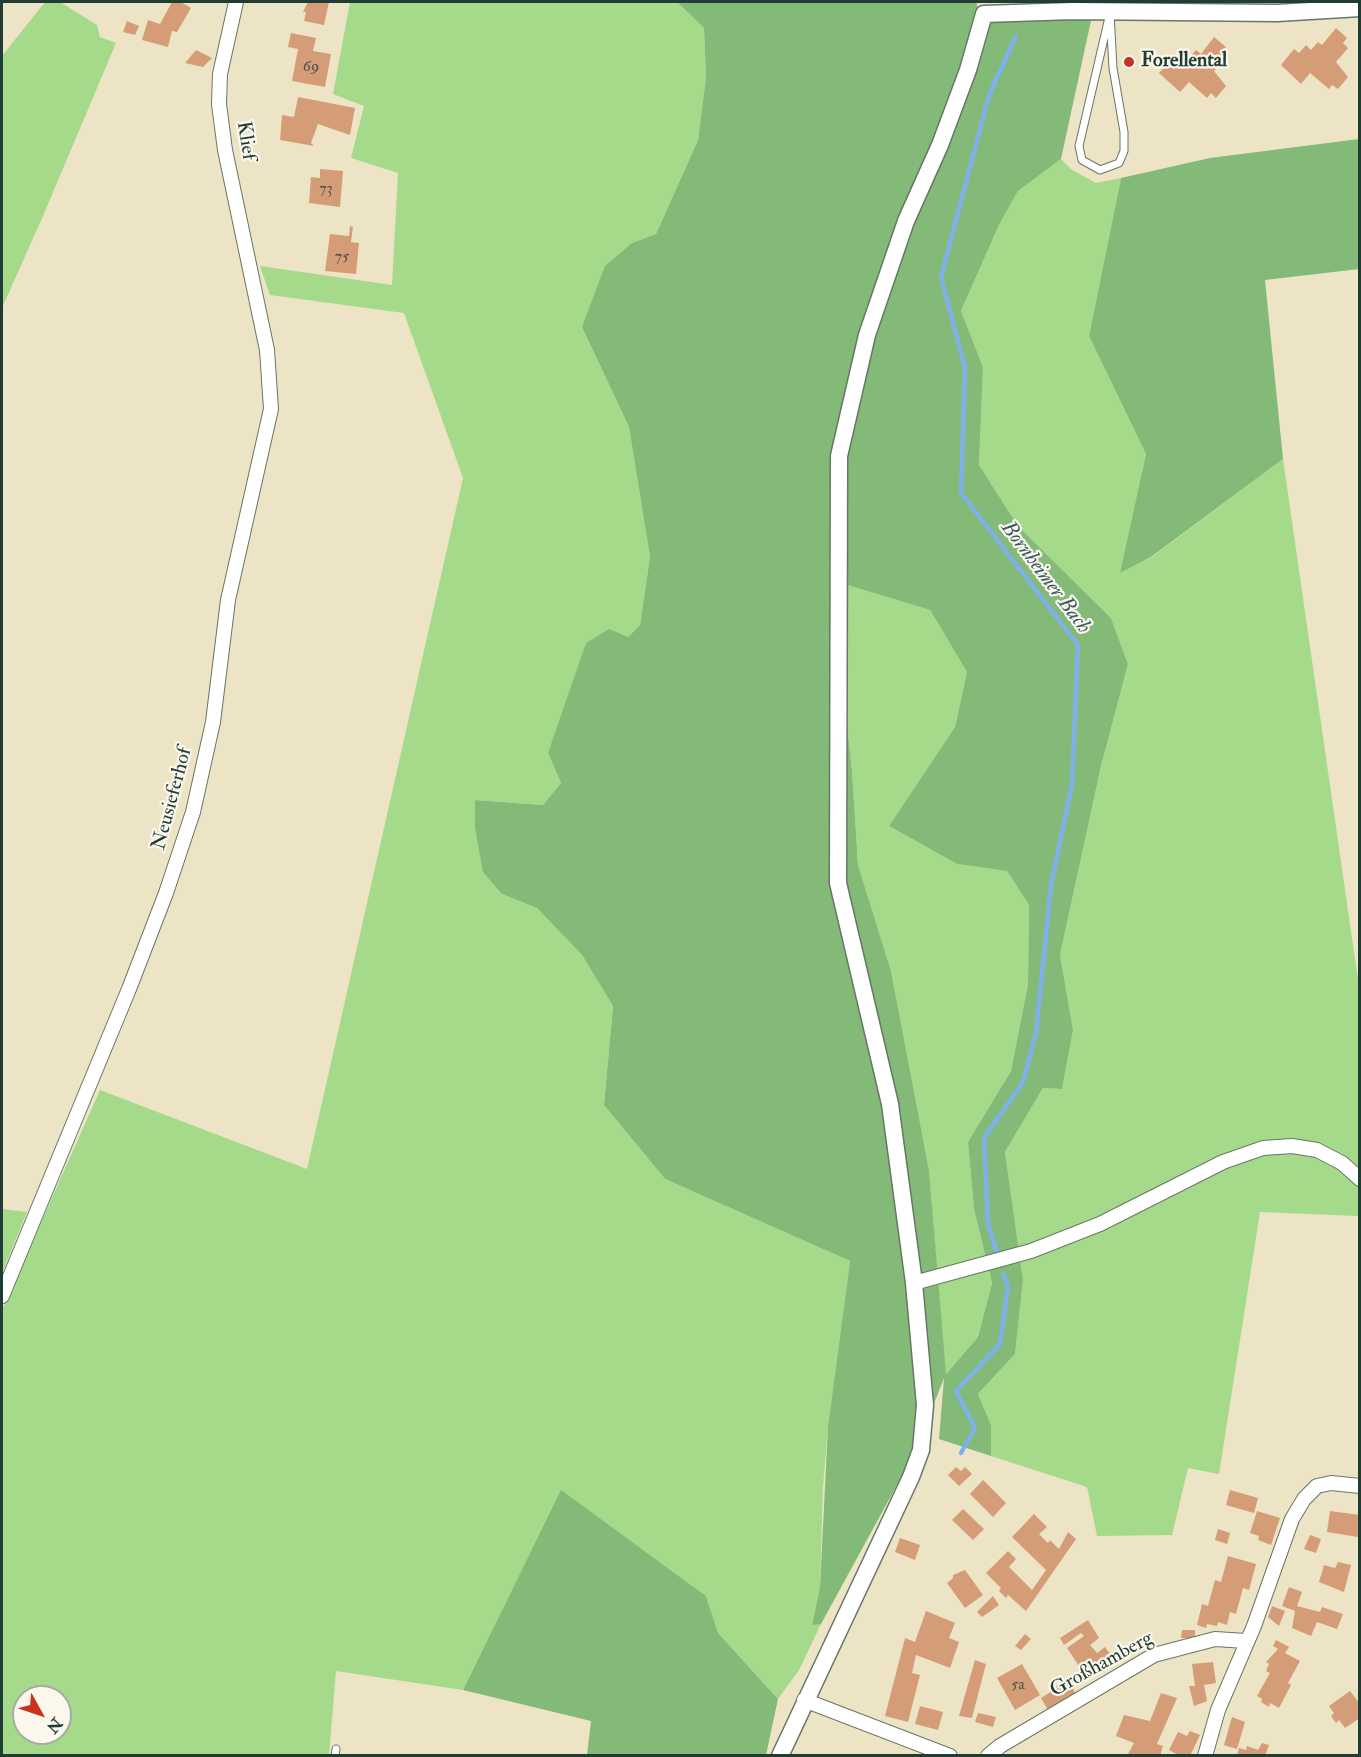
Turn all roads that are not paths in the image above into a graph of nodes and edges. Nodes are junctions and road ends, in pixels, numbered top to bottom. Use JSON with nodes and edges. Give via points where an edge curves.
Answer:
{"nodes":[{"id":1,"x":236,"y":2,"type":"edge"},
{"id":2,"x":1141,"y":7,"type":"edge"},
{"id":3,"x":982,"y":8,"type":"edge"},
{"id":4,"x":1359,"y":8,"type":"edge"},
{"id":5,"x":1110,"y":13,"type":"junction"},
{"id":6,"x":255,"y":286,"type":"joint"},
{"id":7,"x":1359,"y":1179,"type":"edge"},
{"id":8,"x":914,"y":1282,"type":"junction"},
{"id":9,"x":2,"y":1296,"type":"edge"},
{"id":10,"x":1359,"y":1486,"type":"edge"},
{"id":11,"x":1246,"y":1641,"type":"junction"},
{"id":12,"x":804,"y":1700,"type":"junction"},
{"id":13,"x":780,"y":1755,"type":"edge"},
{"id":14,"x":950,"y":1755,"type":"edge"},
{"id":15,"x":988,"y":1755,"type":"edge"},
{"id":16,"x":1204,"y":1755,"type":"edge"}],
"edges":[{"from":1,"to":6,"type":"street","name":"Klief","via":[[220,74],[219,104],[225,150]]},
{"from":2,"to":4,"type":"street","via":[[1277,13]]},
{"from":2,"to":5,"type":"street"},
{"from":3,"to":5,"type":"street"},
{"from":3,"to":8,"type":"street","via":[[964,81],[906,221],[867,335],[839,456],[838,883],[890,1104]]},
{"from":5,"to":5,"type":"lane","via":[[1079,146],[1083,160],[1101,170],[1119,163],[1124,151]]},
{"from":6,"to":9,"type":"street","name":"Neusieferhof","via":[[267,350],[271,409],[228,600],[204,767],[162,904]]},
{"from":7,"to":8,"type":"street","via":[[1317,1150],[1292,1146],[1263,1148],[1223,1162],[1100,1224],[1031,1251]]},
{"from":8,"to":12,"type":"street","via":[[926,1405],[921,1450],[893,1517]]},
{"from":10,"to":11,"type":"street","via":[[1331,1482],[1317,1486],[1304,1499],[1292,1520]]},
{"from":11,"to":15,"type":"street","name":"Großhamberg","via":[[1215,1639],[1154,1655]]},
{"from":11,"to":16,"type":"street"},
{"from":12,"to":13,"type":"street"},
{"from":12,"to":14,"type":"street"}]}
